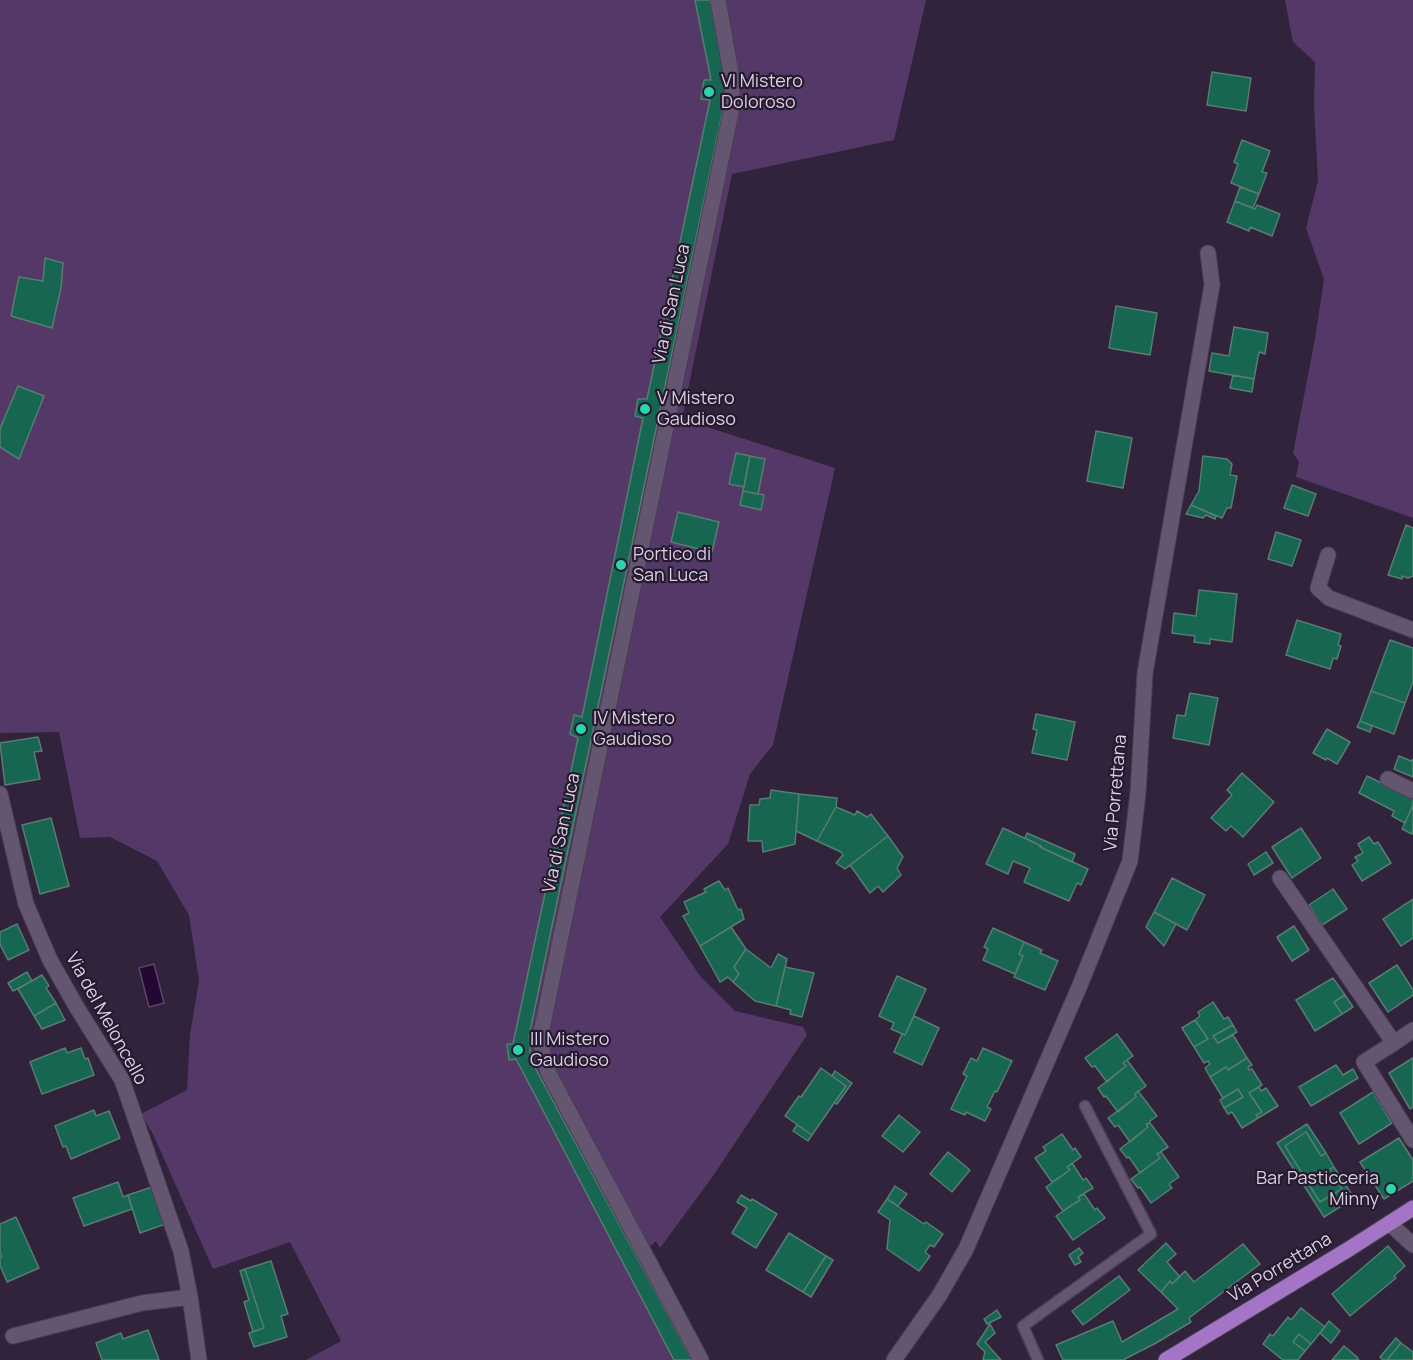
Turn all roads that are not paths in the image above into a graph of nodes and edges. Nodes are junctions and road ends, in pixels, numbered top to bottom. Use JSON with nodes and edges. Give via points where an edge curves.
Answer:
{"nodes":[{"id":1,"x":718,"y":0,"type":"edge"},
{"id":2,"x":1208,"y":253,"type":"dead end"},
{"id":3,"x":1328,"y":555,"type":"dead end"},
{"id":4,"x":1413,"y":630,"type":"edge"},
{"id":5,"x":1388,"y":779,"type":"dead end"},
{"id":6,"x":1413,"y":791,"type":"edge"},
{"id":7,"x":0,"y":794,"type":"edge"},
{"id":8,"x":1280,"y":878,"type":"dead end"},
{"id":9,"x":1413,"y":1030,"type":"edge"},
{"id":10,"x":1394,"y":1043,"type":"junction"},
{"id":11,"x":1084,"y":1106,"type":"dead end"},
{"id":12,"x":1413,"y":1140,"type":"edge"},
{"id":13,"x":1413,"y":1208,"type":"edge"},
{"id":14,"x":1389,"y":1223,"type":"junction"},
{"id":15,"x":1413,"y":1245,"type":"edge"},
{"id":16,"x":190,"y":1297,"type":"junction"},
{"id":17,"x":13,"y":1336,"type":"dead end"},
{"id":18,"x":1174,"y":1358,"type":"edge"},
{"id":19,"x":199,"y":1360,"type":"edge"},
{"id":20,"x":701,"y":1360,"type":"edge"},
{"id":21,"x":894,"y":1360,"type":"edge"},
{"id":22,"x":1038,"y":1360,"type":"edge"}],
"edges":[{"from":1,"to":20,"type":"street","name":"Via di San Luca","via":[[732,79],[732,107],[541,1033],[548,1072]]},
{"from":2,"to":21,"type":"street","name":"Via Porrettana","via":[[1212,285],[1145,673],[1130,861],[966,1249]]},
{"from":3,"to":4,"type":"street","via":[[1318,588],[1329,598]]},
{"from":5,"to":6,"type":"street"},
{"from":7,"to":16,"type":"street","name":"Via del Meloncello","via":[[26,904],[50,960],[122,1080],[181,1251]]},
{"from":8,"to":10,"type":"street"},
{"from":9,"to":10,"type":"street"},
{"from":10,"to":12,"type":"street","via":[[1364,1062]]},
{"from":11,"to":22,"type":"lane","via":[[1151,1234],[1023,1326]]},
{"from":13,"to":14,"type":"main road","name":"Via Porrettana"},
{"from":14,"to":15,"type":"street"},
{"from":14,"to":18,"type":"main road","name":"Via Porrettana"},
{"from":16,"to":17,"type":"street","via":[[142,1303]]},
{"from":16,"to":19,"type":"street","name":"Via del Meloncello"}]}
